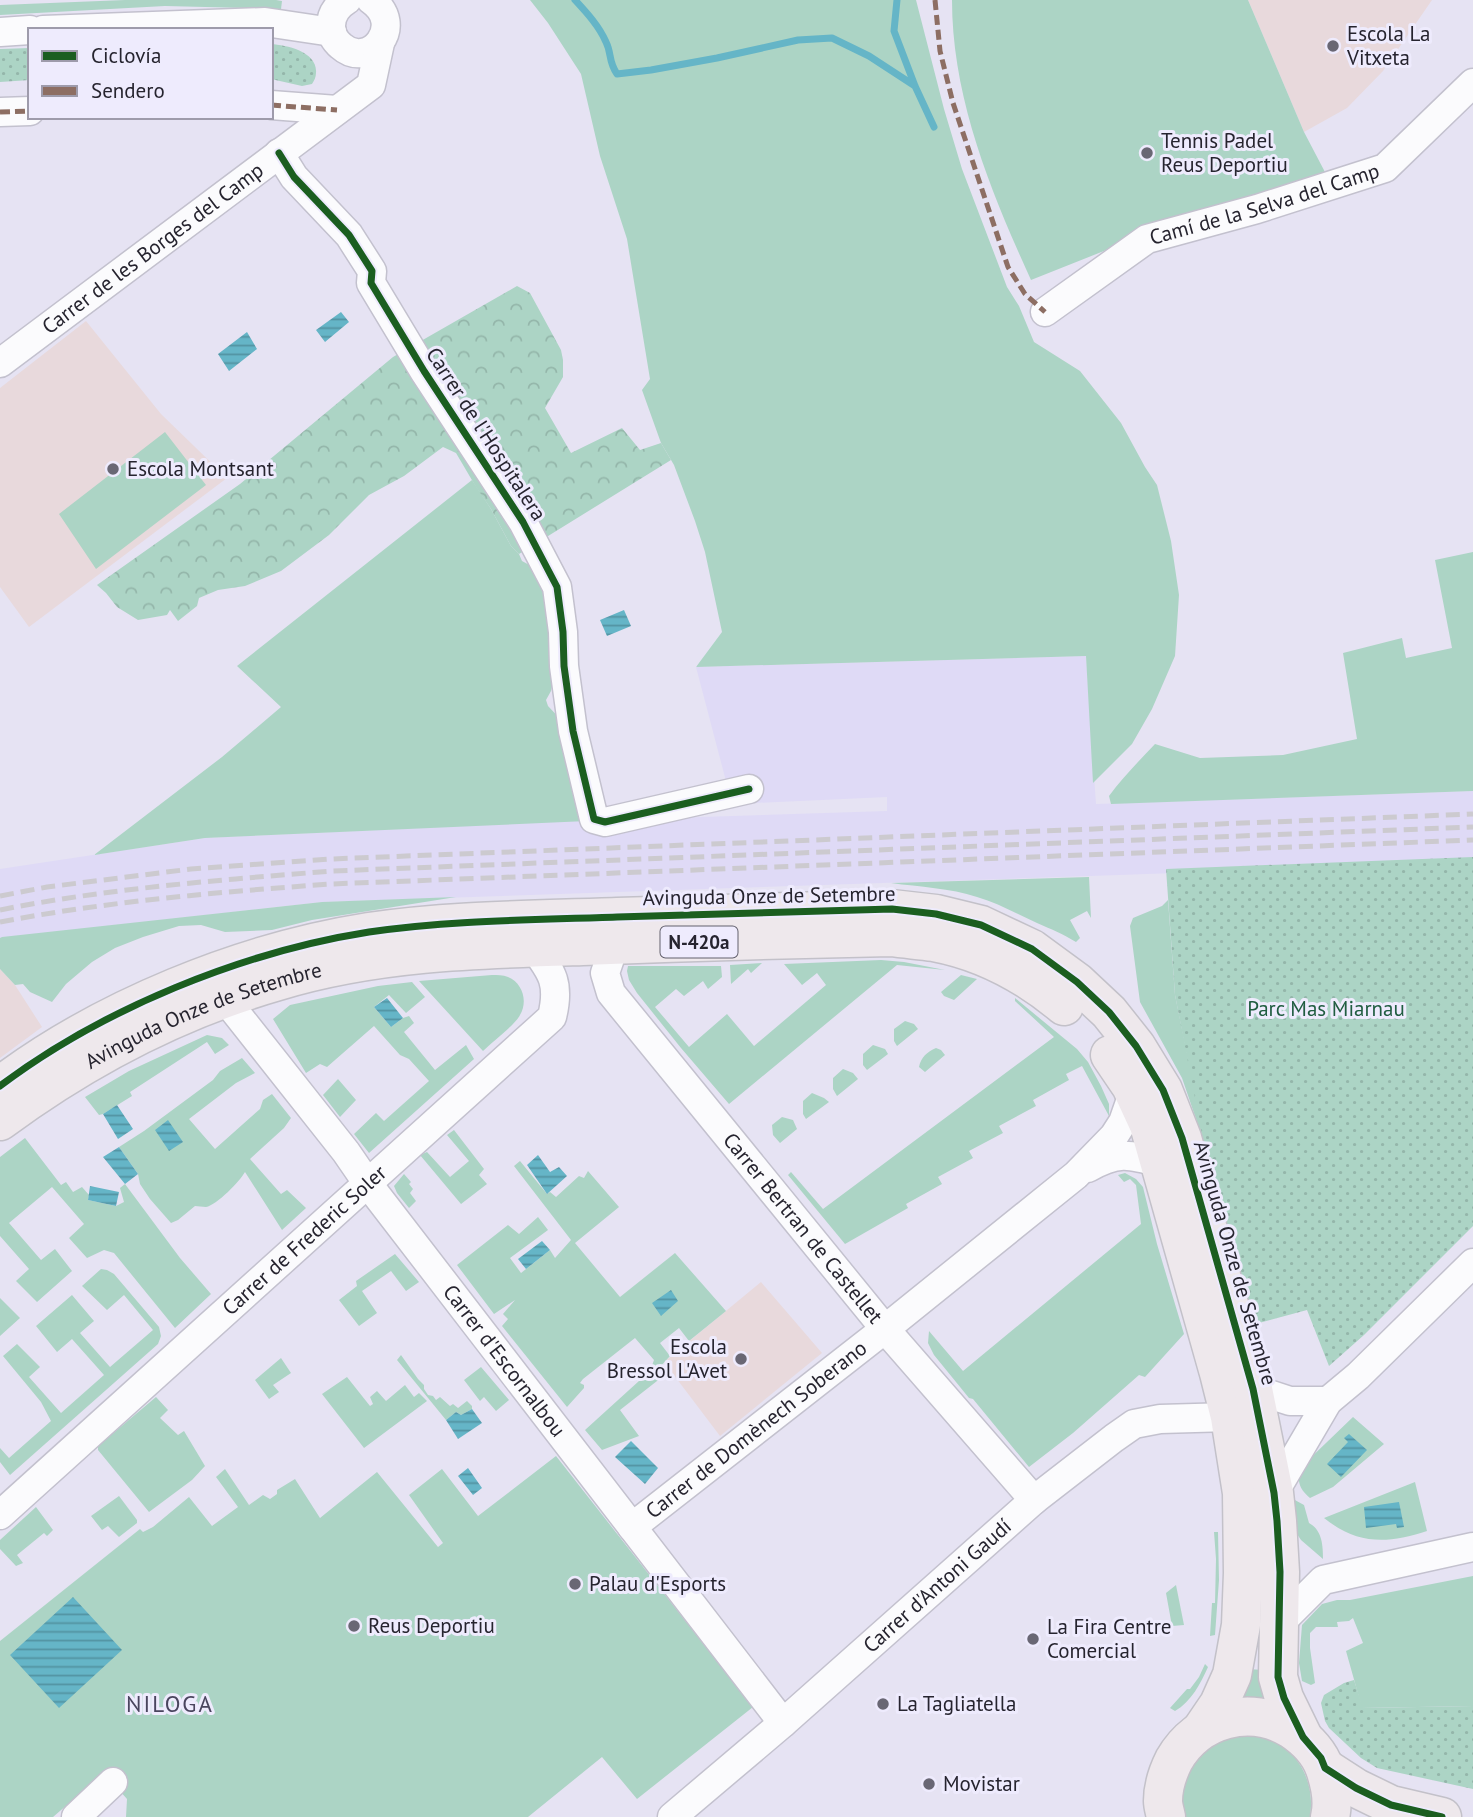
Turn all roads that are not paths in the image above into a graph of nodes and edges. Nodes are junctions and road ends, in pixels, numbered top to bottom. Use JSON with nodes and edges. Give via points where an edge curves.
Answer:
{"nodes":[{"id":1,"x":347,"y":0,"type":"edge"},
{"id":2,"x":371,"y":0,"type":"edge"},
{"id":3,"x":98,"y":28,"type":"edge"},
{"id":4,"x":28,"y":30,"type":"edge"},
{"id":5,"x":0,"y":32,"type":"edge"},
{"id":6,"x":332,"y":32,"type":"junction"},
{"id":7,"x":380,"y":43,"type":"junction"},
{"id":8,"x":1473,"y":83,"type":"edge"},
{"id":9,"x":273,"y":105,"type":"edge"},
{"id":10,"x":337,"y":110,"type":"junction"},
{"id":11,"x":28,"y":111,"type":"edge"},
{"id":12,"x":0,"y":112,"type":"edge"},
{"id":13,"x":279,"y":153,"type":"junction"},
{"id":14,"x":1045,"y":312,"type":"dead end"},
{"id":15,"x":0,"y":363,"type":"edge"},
{"id":16,"x":749,"y":789,"type":"dead end"},
{"id":17,"x":615,"y":944,"type":"junction"},
{"id":18,"x":533,"y":947,"type":"junction"},
{"id":19,"x":225,"y":999,"type":"junction"},
{"id":20,"x":0,"y":1086,"type":"edge"},
{"id":21,"x":1131,"y":1086,"type":"junction"},
{"id":22,"x":0,"y":1121,"type":"edge"},
{"id":23,"x":1160,"y":1163,"type":"junction"},
{"id":24,"x":1076,"y":1175,"type":"junction"},
{"id":25,"x":368,"y":1184,"type":"junction"},
{"id":26,"x":1473,"y":1263,"type":"edge"},
{"id":27,"x":885,"y":1329,"type":"junction"},
{"id":28,"x":1328,"y":1401,"type":"junction"},
{"id":29,"x":1241,"y":1403,"type":"junction"},
{"id":30,"x":1274,"y":1493,"type":"junction"},
{"id":31,"x":1034,"y":1500,"type":"junction"},
{"id":32,"x":4,"y":1501,"type":"edge"},
{"id":33,"x":632,"y":1527,"type":"junction"},
{"id":34,"x":1473,"y":1546,"type":"edge"},
{"id":35,"x":1279,"y":1624,"type":"junction"},
{"id":36,"x":783,"y":1723,"type":"junction"},
{"id":37,"x":1202,"y":1729,"type":"junction"},
{"id":38,"x":1303,"y":1737,"type":"junction"},
{"id":39,"x":1325,"y":1768,"type":"junction"},
{"id":40,"x":113,"y":1782,"type":"dead end"},
{"id":41,"x":81,"y":1815,"type":"edge"},
{"id":42,"x":672,"y":1817,"type":"edge"},
{"id":43,"x":1166,"y":1817,"type":"edge"},
{"id":44,"x":1330,"y":1817,"type":"edge"},
{"id":45,"x":1442,"y":1817,"type":"edge"}],
"edges":[{"from":1,"to":6,"type":"street","via":[[335,10]]},
{"from":2,"to":7,"type":"street","name":"Carrer de les Borges del Camp","via":[[387,24]]},
{"from":3,"to":6,"type":"street","via":[[265,22]]},
{"from":4,"to":5,"type":"street"},
{"from":6,"to":7,"type":"street","via":[[341,46],[356,53]]},
{"from":7,"to":10,"type":"street","name":"Carrer de les Borges del Camp","via":[[371,85]]},
{"from":8,"to":14,"type":"street","name":"Camí de la Selva del Camp","via":[[1385,168],[1147,239]]},
{"from":9,"to":10,"type":"street"},
{"from":10,"to":13,"type":"street","name":"Carrer de les Borges del Camp"},
{"from":11,"to":12,"type":"street"},
{"from":13,"to":15,"type":"street","name":"Carrer de les Borges del Camp"},
{"from":13,"to":16,"type":"street","name":"Carrer de l'Hospitalera","via":[[294,177],[349,235],[372,271],[371,283],[377,294],[523,522],[557,587],[573,731],[594,820],[605,822]]},
{"from":17,"to":18,"type":"main road","name":"Avinguda Onze de Setembre","number":"N-420a"},
{"from":17,"to":21,"type":"main road","name":"Avinguda Onze de Setembre","number":"N-420a","via":[[891,937],[935,942],[1023,975],[1089,1030]]},
{"from":17,"to":27,"type":"street","name":"Carrer Bertran de Castellet","via":[[605,973],[611,993]]},
{"from":18,"to":19,"type":"main road","name":"Avinguda Onze de Setembre","number":"N-420a","via":[[377,959],[278,980]]},
{"from":18,"to":25,"type":"street","name":"Carrer de Frederic Soler","via":[[551,972],[555,987],[552,1017]]},
{"from":19,"to":22,"type":"main road","name":"Avinguda Onze de Setembre","number":"N-420a","via":[[108,1050]]},
{"from":19,"to":25,"type":"street","name":"Carrer d'Escornalbou"},
{"from":20,"to":29,"type":"main road","name":"Avinguda Onze de Setembre","number":"N-420a","via":[[76,1037],[160,995],[260,957],[367,933],[499,921],[892,909],[970,922],[1032,949],[1077,982],[1129,1037],[1163,1090],[1182,1138]]},
{"from":21,"to":23,"type":"main road","name":"Avinguda Onze de Setembre","number":"N-420a"},
{"from":21,"to":24,"type":"street","name":"Carrer de Domènech Soberano","via":[[1123,1122]]},
{"from":23,"to":24,"type":"street","name":"Carrer de Domènech Soberano","via":[[1120,1155]]},
{"from":23,"to":29,"type":"main road","name":"Avinguda Onze de Setembre","number":"N-420a","via":[[1219,1373]]},
{"from":24,"to":27,"type":"street","name":"Carrer de Domènech Soberano"},
{"from":25,"to":32,"type":"street","name":"Carrer de Frederic Soler"},
{"from":25,"to":33,"type":"street","name":"Carrer d'Escornalbou"},
{"from":26,"to":28,"type":"street"},
{"from":27,"to":31,"type":"street","name":"Carrer Bertran de Castellet"},
{"from":27,"to":33,"type":"street","name":"Carrer de Domènech Soberano"},
{"from":28,"to":29,"type":"street","name":"Carrer d'Antoni Gaudí"},
{"from":28,"to":30,"type":"street"},
{"from":29,"to":30,"type":"main road","name":"Avinguda Onze de Setembre","number":"N-420a"},
{"from":29,"to":31,"type":"street","name":"Carrer d'Antoni Gaudí","via":[[1134,1424]]},
{"from":29,"to":37,"type":"main road","name":"Avinguda Onze de Setembre","number":"N-420a","via":[[1241,1625],[1232,1675]]},
{"from":30,"to":35,"type":"main road","name":"Avinguda Onze de Setembre","number":"N-420a"},
{"from":31,"to":36,"type":"street","name":"Carrer d'Antoni Gaudí"},
{"from":33,"to":36,"type":"street","name":"Carrer d'Escornalbou"},
{"from":34,"to":35,"type":"street","via":[[1323,1580]]},
{"from":35,"to":38,"type":"main road","number":"N-420a","via":[[1278,1676]]},
{"from":36,"to":42,"type":"street","name":"Carrer d'Antoni Gaudí"},
{"from":37,"to":38,"type":"main road","number":"N-420a","via":[[1224,1719],[1252,1716],[1279,1722]]},
{"from":37,"to":43,"type":"main road","number":"N-420a","via":[[1181,1748],[1168,1772],[1163,1800]]},
{"from":38,"to":39,"type":"main road","number":"N-420a"},
{"from":39,"to":44,"type":"main road","number":"N-420a","via":[[1331,1785]]},
{"from":39,"to":45,"type":"main road","number":"N-420a","via":[[1391,1805]]},
{"from":40,"to":41,"type":"street"}]}
